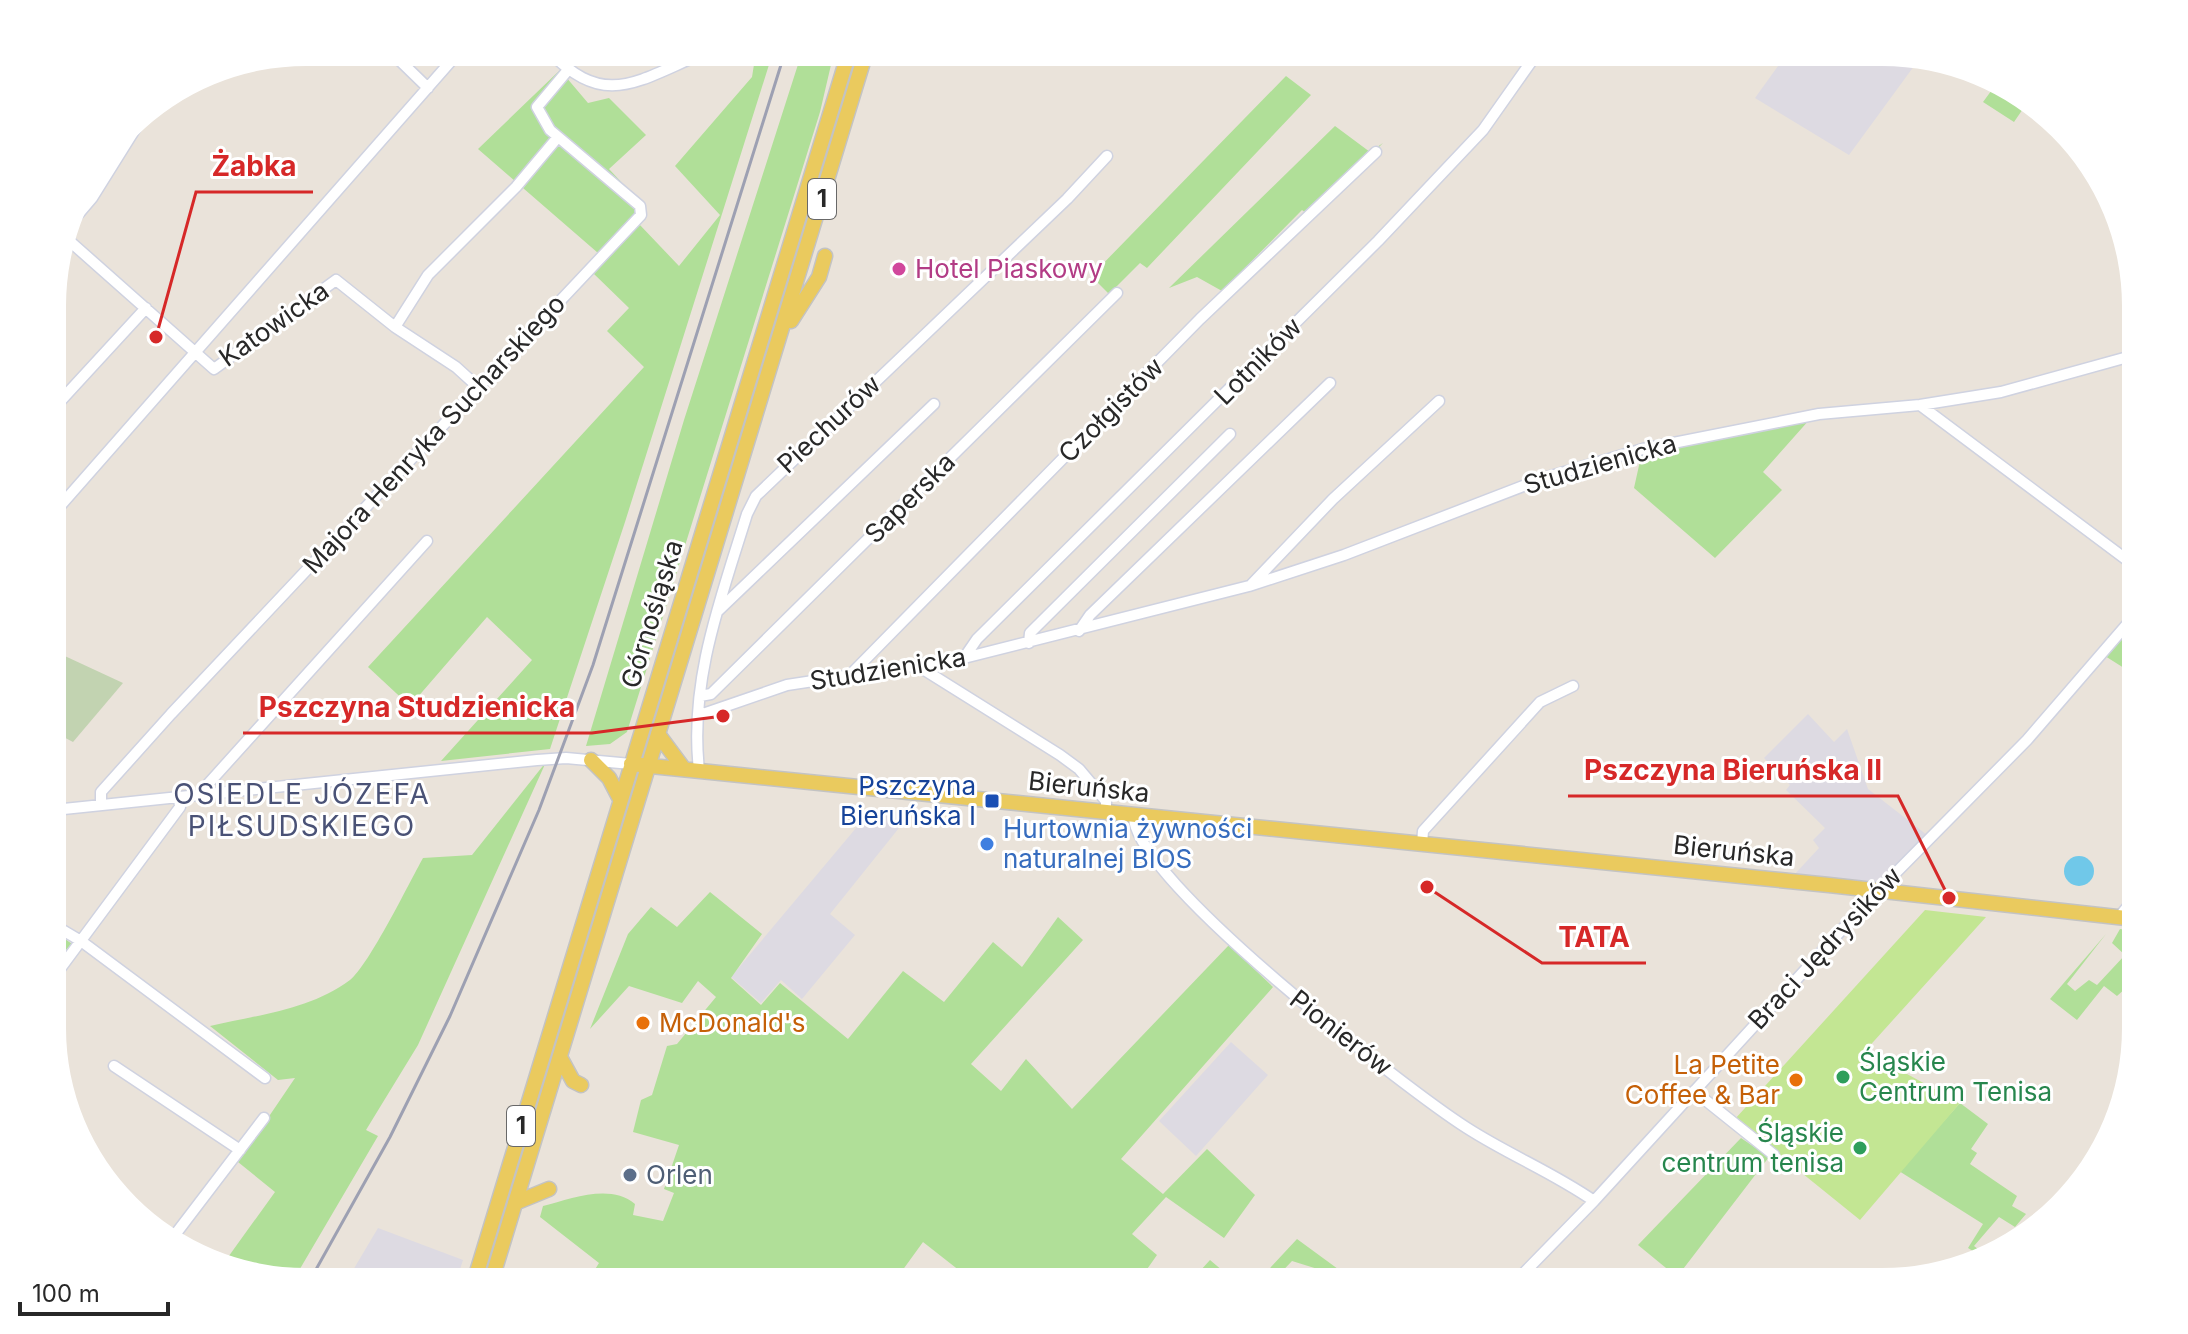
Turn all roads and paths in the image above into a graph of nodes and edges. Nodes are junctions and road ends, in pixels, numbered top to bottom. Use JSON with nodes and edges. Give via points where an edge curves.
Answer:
{"nodes":[{"id":1,"x":1528,"y":66,"type":"edge"},
{"id":2,"x":406,"y":67,"type":"edge"},
{"id":3,"x":446,"y":67,"type":"edge"},
{"id":4,"x":565,"y":67,"type":"edge"},
{"id":5,"x":667,"y":67,"type":"edge"},
{"id":6,"x":845,"y":67,"type":"edge"},
{"id":7,"x":862,"y":67,"type":"edge"},
{"id":8,"x":568,"y":70,"type":"junction"},
{"id":9,"x":428,"y":88,"type":"junction"},
{"id":10,"x":558,"y":137,"type":"junction"},
{"id":11,"x":1376,"y":152,"type":"dead end"},
{"id":12,"x":1107,"y":156,"type":"dead end"},
{"id":13,"x":111,"y":168,"type":"edge"},
{"id":14,"x":92,"y":198,"type":"edge"},
{"id":15,"x":74,"y":245,"type":"edge"},
{"id":16,"x":825,"y":256,"type":"dead end"},
{"id":17,"x":1117,"y":293,"type":"dead end"},
{"id":18,"x":146,"y":308,"type":"junction"},
{"id":19,"x":395,"y":327,"type":"junction"},
{"id":20,"x":777,"y":345,"type":"junction"},
{"id":21,"x":197,"y":351,"type":"junction"},
{"id":22,"x":2121,"y":359,"type":"edge"},
{"id":23,"x":1330,"y":383,"type":"dead end"},
{"id":24,"x":478,"y":387,"type":"junction"},
{"id":25,"x":66,"y":395,"type":"edge"},
{"id":26,"x":1439,"y":401,"type":"dead end"},
{"id":27,"x":934,"y":404,"type":"dead end"},
{"id":28,"x":1920,"y":405,"type":"junction"},
{"id":29,"x":1230,"y":434,"type":"dead end"},
{"id":30,"x":66,"y":499,"type":"edge"},
{"id":31,"x":427,"y":541,"type":"dead end"},
{"id":32,"x":2121,"y":555,"type":"edge"},
{"id":33,"x":1249,"y":586,"type":"junction"},
{"id":34,"x":716,"y":613,"type":"junction"},
{"id":35,"x":1079,"y":631,"type":"junction"},
{"id":36,"x":2121,"y":631,"type":"edge"},
{"id":37,"x":1029,"y":643,"type":"junction"},
{"id":38,"x":964,"y":658,"type":"junction"},
{"id":39,"x":918,"y":666,"type":"junction"},
{"id":40,"x":852,"y":673,"type":"junction"},
{"id":41,"x":1573,"y":686,"type":"dead end"},
{"id":42,"x":700,"y":696,"type":"junction"},
{"id":43,"x":700,"y":715,"type":"junction"},
{"id":44,"x":658,"y":734,"type":"junction"},
{"id":45,"x":591,"y":760,"type":"junction"},
{"id":46,"x":631,"y":764,"type":"junction"},
{"id":47,"x":648,"y":766,"type":"junction"},
{"id":48,"x":692,"y":769,"type":"junction"},
{"id":49,"x":207,"y":794,"type":"junction"},
{"id":50,"x":179,"y":797,"type":"junction"},
{"id":51,"x":620,"y":799,"type":"junction"},
{"id":52,"x":101,"y":805,"type":"junction"},
{"id":53,"x":66,"y":809,"type":"edge"},
{"id":54,"x":1106,"y":813,"type":"junction"},
{"id":55,"x":1134,"y":816,"type":"junction"},
{"id":56,"x":1422,"y":844,"type":"junction"},
{"id":57,"x":1878,"y":890,"type":"junction"},
{"id":58,"x":2121,"y":915,"type":"edge"},
{"id":59,"x":2119,"y":917,"type":"joint"},
{"id":60,"x":66,"y":932,"type":"edge"},
{"id":61,"x":81,"y":941,"type":"junction"},
{"id":62,"x":66,"y":961,"type":"edge"},
{"id":63,"x":560,"y":1057,"type":"junction"},
{"id":64,"x":114,"y":1066,"type":"dead end"},
{"id":65,"x":265,"y":1078,"type":"dead end"},
{"id":66,"x":581,"y":1085,"type":"dead end"},
{"id":67,"x":1694,"y":1091,"type":"junction"},
{"id":68,"x":264,"y":1118,"type":"dead end"},
{"id":69,"x":240,"y":1150,"type":"junction"},
{"id":70,"x":1774,"y":1155,"type":"dead end"},
{"id":71,"x":549,"y":1189,"type":"dead end"},
{"id":72,"x":1594,"y":1201,"type":"junction"},
{"id":73,"x":515,"y":1203,"type":"junction"},
{"id":74,"x":178,"y":1231,"type":"edge"},
{"id":75,"x":1529,"y":1267,"type":"edge"},
{"id":76,"x":478,"y":1268,"type":"edge"},
{"id":77,"x":495,"y":1268,"type":"edge"}],
"edges":[{"from":1,"to":38,"type":"street","name":"Lotników","via":[[1483,130],[1378,241],[977,639]]},
{"from":2,"to":9,"type":"street"},
{"from":3,"to":9,"type":"street","name":"Katowicka"},
{"from":4,"to":8,"type":"street"},
{"from":5,"to":8,"type":"street","via":[[609,88]]},
{"from":6,"to":46,"type":"main road","name":"Górnośląska","number":"1"},
{"from":7,"to":20,"type":"main road","name":"Górnośląska","number":"1"},
{"from":8,"to":10,"type":"street","name":"Majora Henryka Sucharskiego","via":[[537,107]]},
{"from":9,"to":21,"type":"street","name":"Katowicka"},
{"from":10,"to":19,"type":"street","via":[[428,275]]},
{"from":10,"to":24,"type":"street","name":"Majora Henryka Sucharskiego","via":[[640,206],[641,215]]},
{"from":11,"to":40,"type":"street","name":"Czołgistów","via":[[1200,319]]},
{"from":12,"to":34,"type":"street","name":"Piechurów","via":[[767,482],[747,514]]},
{"from":13,"to":14,"type":"street"},
{"from":15,"to":18,"type":"street"},
{"from":16,"to":20,"type":"main road","via":[[819,277]]},
{"from":17,"to":42,"type":"street","name":"Saperska","via":[[711,694]]},
{"from":18,"to":21,"type":"street"},
{"from":18,"to":25,"type":"street"},
{"from":19,"to":21,"type":"street","name":"Katowicka","via":[[336,280],[214,369]]},
{"from":19,"to":24,"type":"street"},
{"from":20,"to":44,"type":"main road","name":"Górnośląska","number":"1"},
{"from":21,"to":30,"type":"street","name":"Katowicka"},
{"from":22,"to":28,"type":"street","name":"Studzienicka","via":[[2001,392]]},
{"from":23,"to":35,"type":"street"},
{"from":24,"to":52,"type":"street","name":"Majora Henryka Sucharskiego","via":[[161,725],[101,792]]},
{"from":26,"to":33,"type":"street"},
{"from":27,"to":34,"type":"street"},
{"from":28,"to":32,"type":"street"},
{"from":28,"to":33,"type":"street","name":"Studzienicka","via":[[1819,414],[1643,449],[1544,478]]},
{"from":29,"to":37,"type":"street","name":"Lotników","via":[[1030,633]]},
{"from":31,"to":49,"type":"street","via":[[208,784]]},
{"from":33,"to":35,"type":"street","name":"Studzienicka"},
{"from":34,"to":42,"type":"street","name":"Piechurów"},
{"from":35,"to":37,"type":"street","name":"Studzienicka"},
{"from":36,"to":57,"type":"street","name":"Braci Jędrysików","via":[[2027,740]]},
{"from":37,"to":38,"type":"street","name":"Studzienicka"},
{"from":38,"to":39,"type":"street","name":"Studzienicka"},
{"from":39,"to":40,"type":"street","name":"Studzienicka"},
{"from":39,"to":54,"type":"street","via":[[1079,769],[1106,801]]},
{"from":40,"to":43,"type":"street","name":"Studzienicka","via":[[787,685]]},
{"from":41,"to":56,"type":"street","via":[[1540,702],[1423,831]]},
{"from":42,"to":43,"type":"street","name":"Piechurów"},
{"from":43,"to":48,"type":"street","name":"Piechurów"},
{"from":44,"to":47,"type":"main road","name":"Górnośląska","number":"1"},
{"from":44,"to":48,"type":"main road"},
{"from":45,"to":46,"type":"street","name":"Bieruńska"},
{"from":45,"to":49,"type":"street","name":"Bieruńska","via":[[537,760]]},
{"from":45,"to":51,"type":"main road"},
{"from":46,"to":47,"type":"main road","name":"Bieruńska"},
{"from":46,"to":51,"type":"main road","name":"Górnośląska","number":"1"},
{"from":47,"to":48,"type":"main road","name":"Bieruńska"},
{"from":47,"to":63,"type":"main road","name":"Górnośląska","number":"1"},
{"from":48,"to":54,"type":"main road","name":"Bieruńska"},
{"from":49,"to":50,"type":"street","name":"Bieruńska"},
{"from":50,"to":52,"type":"street","name":"Bieruńska"},
{"from":50,"to":61,"type":"street","via":[[180,807]]},
{"from":51,"to":76,"type":"main road","name":"Górnośląska","number":"1"},
{"from":52,"to":53,"type":"street","name":"Bieruńska"},
{"from":54,"to":55,"type":"main road","name":"Bieruńska"},
{"from":55,"to":56,"type":"main road","name":"Bieruńska"},
{"from":55,"to":72,"type":"street","name":"Pionierów","via":[[1134,829],[1166,871],[1280,985],[1465,1127]]},
{"from":56,"to":57,"type":"main road","name":"Bieruńska"},
{"from":57,"to":59,"type":"main road","name":"Bieruńska"},
{"from":57,"to":67,"type":"street","name":"Braci Jędrysików"},
{"from":58,"to":59,"type":"street"},
{"from":60,"to":61,"type":"street"},
{"from":61,"to":62,"type":"street"},
{"from":61,"to":65,"type":"street"},
{"from":63,"to":66,"type":"main road"},
{"from":63,"to":73,"type":"main road","name":"Górnośląska","number":"1"},
{"from":64,"to":69,"type":"street"},
{"from":67,"to":70,"type":"street"},
{"from":67,"to":72,"type":"street","name":"Braci Jędrysików"},
{"from":68,"to":69,"type":"street"},
{"from":69,"to":74,"type":"street"},
{"from":71,"to":73,"type":"main road"},
{"from":72,"to":75,"type":"street","name":"Braci Jędrysików"},
{"from":73,"to":77,"type":"main road","name":"Górnośląska","number":"1"}]}
